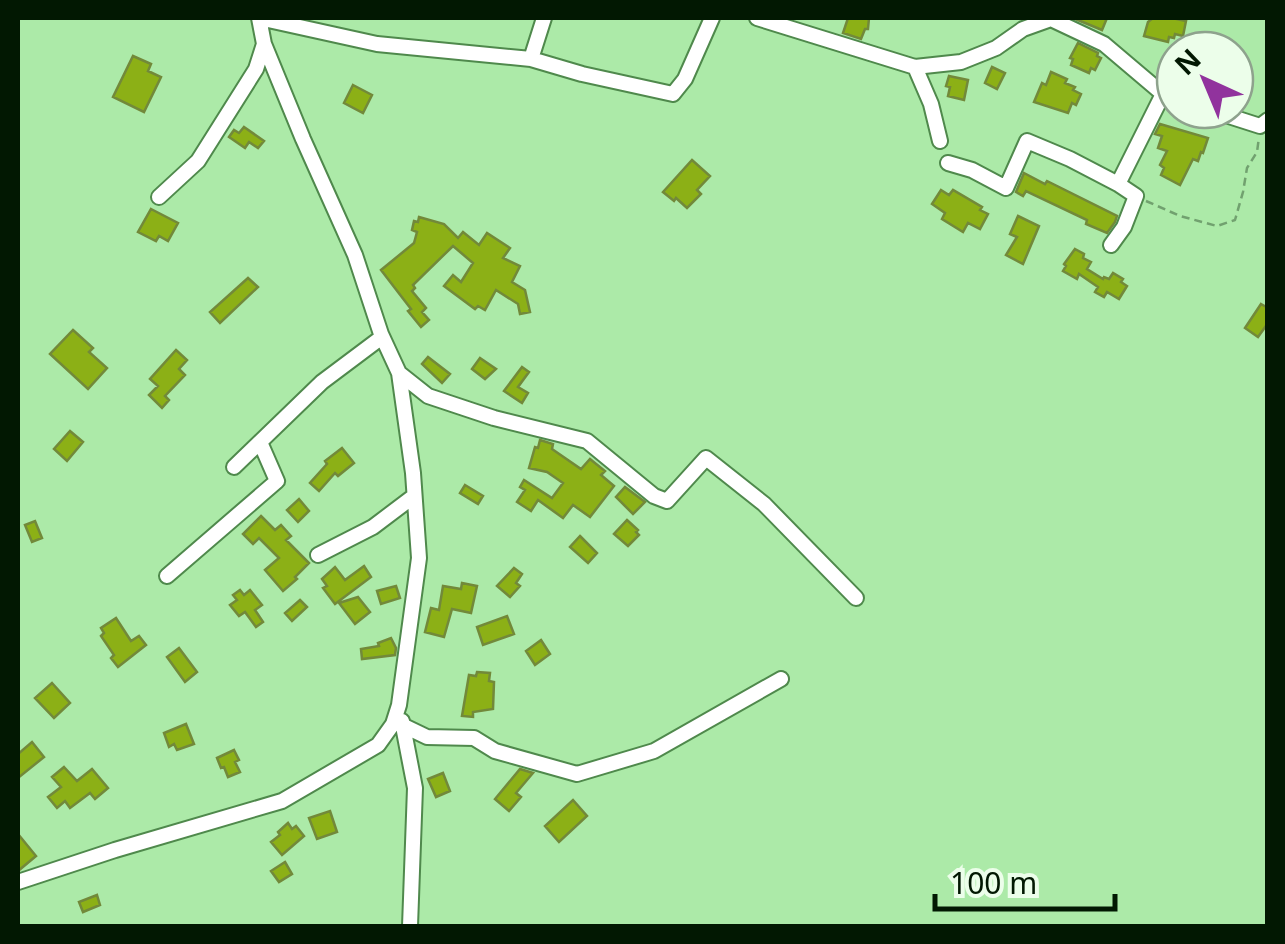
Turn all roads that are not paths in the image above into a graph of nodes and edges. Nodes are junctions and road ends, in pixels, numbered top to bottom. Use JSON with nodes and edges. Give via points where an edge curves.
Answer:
{"nodes":[{"id":1,"x":544,"y":18,"type":"edge"},
{"id":2,"x":757,"y":18,"type":"edge"},
{"id":3,"x":714,"y":19,"type":"edge"},
{"id":4,"x":264,"y":44,"type":"junction"},
{"id":5,"x":531,"y":60,"type":"junction"},
{"id":6,"x":915,"y":67,"type":"junction"},
{"id":7,"x":1155,"y":85,"type":"edge"},
{"id":8,"x":1155,"y":120,"type":"edge"},
{"id":9,"x":940,"y":141,"type":"dead end"},
{"id":10,"x":948,"y":163,"type":"dead end"},
{"id":11,"x":1118,"y":184,"type":"junction"},
{"id":12,"x":159,"y":197,"type":"dead end"},
{"id":13,"x":1111,"y":245,"type":"dead end"},
{"id":14,"x":382,"y":336,"type":"junction"},
{"id":15,"x":400,"y":372,"type":"junction"},
{"id":16,"x":260,"y":442,"type":"junction"},
{"id":17,"x":234,"y":467,"type":"dead end"},
{"id":18,"x":414,"y":496,"type":"junction"},
{"id":19,"x":318,"y":555,"type":"dead end"},
{"id":20,"x":167,"y":576,"type":"dead end"},
{"id":21,"x":856,"y":598,"type":"dead end"},
{"id":22,"x":781,"y":679,"type":"dead end"},
{"id":23,"x":399,"y":705,"type":"junction"},
{"id":24,"x":402,"y":725,"type":"junction"},
{"id":25,"x":18,"y":882,"type":"edge"},
{"id":26,"x":410,"y":926,"type":"edge"}],
"edges":[{"from":1,"to":5,"type":"street"},
{"from":2,"to":6,"type":"street"},
{"from":3,"to":5,"type":"street","via":[[673,94]]},
{"from":4,"to":5,"type":"street","via":[[259,18],[377,44]]},
{"from":4,"to":12,"type":"street","via":[[256,69],[198,160]]},
{"from":4,"to":14,"type":"street","via":[[355,255]]},
{"from":6,"to":7,"type":"street","via":[[961,62],[1051,19],[1104,44]]},
{"from":6,"to":9,"type":"street"},
{"from":8,"to":11,"type":"street"},
{"from":10,"to":11,"type":"street","via":[[1006,188],[1027,141]]},
{"from":11,"to":13,"type":"street","via":[[1136,196]]},
{"from":14,"to":15,"type":"street"},
{"from":14,"to":16,"type":"street"},
{"from":15,"to":18,"type":"street"},
{"from":15,"to":21,"type":"street","via":[[428,396],[587,440],[667,501],[706,458],[764,504]]},
{"from":16,"to":17,"type":"street"},
{"from":16,"to":20,"type":"street","via":[[277,482]]},
{"from":18,"to":19,"type":"street"},
{"from":18,"to":23,"type":"street","via":[[419,558]]},
{"from":22,"to":24,"type":"street","via":[[654,751],[577,774],[496,751],[474,738],[428,737]]},
{"from":23,"to":24,"type":"street"},
{"from":23,"to":25,"type":"street","via":[[378,745],[282,800]]},
{"from":24,"to":26,"type":"street","via":[[415,788]]}]}
